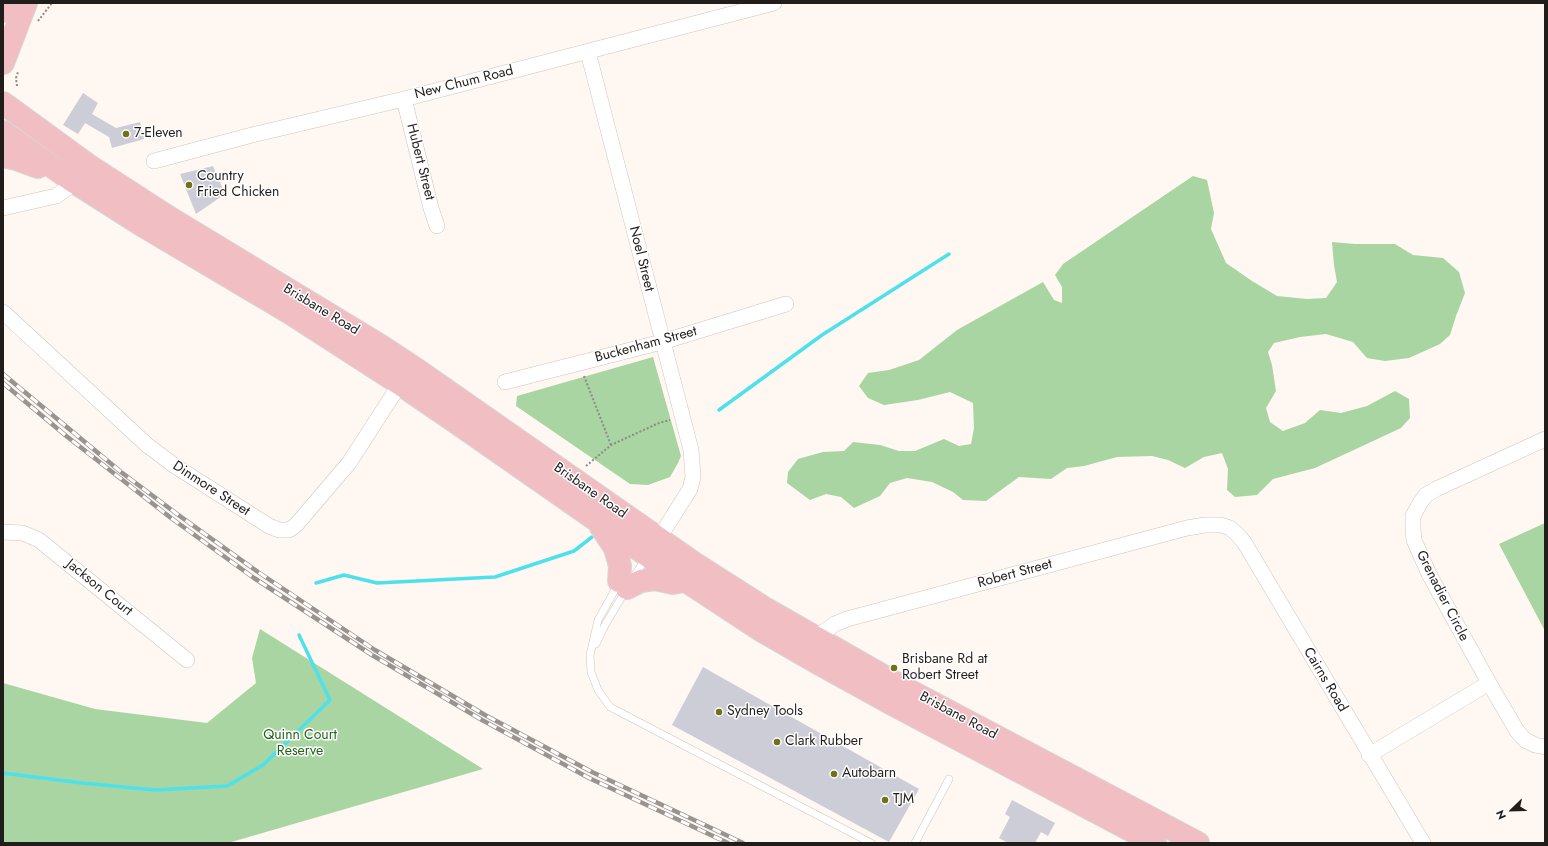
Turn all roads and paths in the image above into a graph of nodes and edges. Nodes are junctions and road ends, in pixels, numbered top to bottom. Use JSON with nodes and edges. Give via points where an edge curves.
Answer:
{"nodes":[{"id":1,"x":766,"y":4,"type":"edge"},
{"id":2,"x":9,"y":6,"type":"edge"},
{"id":3,"x":588,"y":52,"type":"junction"},
{"id":4,"x":3,"y":63,"type":"edge"},
{"id":5,"x":404,"y":99,"type":"junction"},
{"id":6,"x":3,"y":103,"type":"edge"},
{"id":7,"x":3,"y":132,"type":"edge"},
{"id":8,"x":3,"y":156,"type":"edge"},
{"id":9,"x":154,"y":161,"type":"dead end"},
{"id":10,"x":73,"y":182,"type":"junction"},
{"id":11,"x":3,"y":208,"type":"edge"},
{"id":12,"x":436,"y":226,"type":"dead end"},
{"id":13,"x":786,"y":304,"type":"dead end"},
{"id":14,"x":3,"y":312,"type":"edge"},
{"id":15,"x":662,"y":342,"type":"junction"},
{"id":16,"x":584,"y":374,"type":"dead end"},
{"id":17,"x":505,"y":382,"type":"dead end"},
{"id":18,"x":400,"y":384,"type":"junction"},
{"id":19,"x":681,"y":416,"type":"junction"},
{"id":20,"x":1545,"y":439,"type":"edge"},
{"id":21,"x":611,"y":445,"type":"junction"},
{"id":22,"x":585,"y":467,"type":"dead end"},
{"id":23,"x":599,"y":522,"type":"junction"},
{"id":24,"x":1220,"y":525,"type":"joint"},
{"id":25,"x":3,"y":532,"type":"edge"},
{"id":26,"x":646,"y":546,"type":"junction"},
{"id":27,"x":624,"y":580,"type":"junction"},
{"id":28,"x":685,"y":581,"type":"junction"},
{"id":29,"x":815,"y":638,"type":"junction"},
{"id":30,"x":187,"y":660,"type":"dead end"},
{"id":31,"x":1489,"y":683,"type":"junction"},
{"id":32,"x":1545,"y":748,"type":"edge"},
{"id":33,"x":1369,"y":755,"type":"junction"},
{"id":34,"x":949,"y":779,"type":"dead end"},
{"id":35,"x":871,"y":843,"type":"edge"},
{"id":36,"x":915,"y":843,"type":"edge"},
{"id":37,"x":1155,"y":843,"type":"edge"},
{"id":38,"x":1198,"y":843,"type":"edge"},
{"id":39,"x":1423,"y":843,"type":"edge"}],
"edges":[{"from":1,"to":3,"type":"street","name":"New Chum Road"},
{"from":2,"to":4,"type":"main road"},
{"from":3,"to":5,"type":"street","name":"New Chum Road"},
{"from":3,"to":15,"type":"street","name":"Noel Street"},
{"from":5,"to":9,"type":"street","name":"New Chum Road"},
{"from":5,"to":12,"type":"street","name":"Hubert Street"},
{"from":6,"to":26,"type":"main road","name":"Brisbane Road","via":[[100,173],[416,369]]},
{"from":7,"to":10,"type":"main road","name":"Brisbane Road"},
{"from":8,"to":10,"type":"main road"},
{"from":10,"to":11,"type":"street","via":[[56,196]]},
{"from":10,"to":18,"type":"main road","name":"Brisbane Road","via":[[290,313]]},
{"from":13,"to":15,"type":"street","name":"Buckenham Street"},
{"from":14,"to":18,"type":"street","name":"Dinmore Street","via":[[164,458],[279,530],[289,530],[296,525],[350,463]]},
{"from":15,"to":17,"type":"street","name":"Buckenham Street"},
{"from":15,"to":19,"type":"street","name":"Noel Street"},
{"from":16,"to":21,"type":"path"},
{"from":18,"to":23,"type":"main road","name":"Brisbane Road"},
{"from":19,"to":21,"type":"path"},
{"from":19,"to":26,"type":"street","name":"Noel Street","via":[[691,450],[692,466]]},
{"from":20,"to":31,"type":"street","name":"Grenadier Circle","via":[[1436,489],[1426,495],[1413,516],[1414,540],[1429,574]]},
{"from":21,"to":22,"type":"path"},
{"from":23,"to":26,"type":"main road","name":"Brisbane Road"},
{"from":23,"to":27,"type":"main road","via":[[614,548]]},
{"from":24,"to":29,"type":"street","name":"Robert Street","via":[[1205,524],[1187,528],[866,613],[840,621]]},
{"from":24,"to":33,"type":"street","name":"Cairns Road","via":[[1230,528],[1244,542]]},
{"from":25,"to":30,"type":"street","name":"Jackson Court","via":[[23,533],[39,540]]},
{"from":26,"to":27,"type":"lane","name":"Noel Street"},
{"from":26,"to":28,"type":"main road","name":"Brisbane Road"},
{"from":26,"to":29,"type":"main road","name":"Brisbane Road","via":[[760,605]]},
{"from":27,"to":28,"type":"main road","via":[[656,579],[673,583]]},
{"from":27,"to":35,"type":"lane","name":"Noel Street","via":[[598,620],[590,655],[591,672],[598,690],[610,707]]},
{"from":28,"to":37,"type":"main road","name":"Brisbane Road","via":[[818,663]]},
{"from":29,"to":38,"type":"main road","name":"Brisbane Road"},
{"from":31,"to":32,"type":"street","name":"Grenadier Circle","via":[[1517,731],[1525,740]]},
{"from":31,"to":33,"type":"street"},
{"from":33,"to":39,"type":"street","name":"Cairns Road"},
{"from":34,"to":36,"type":"lane"}]}
